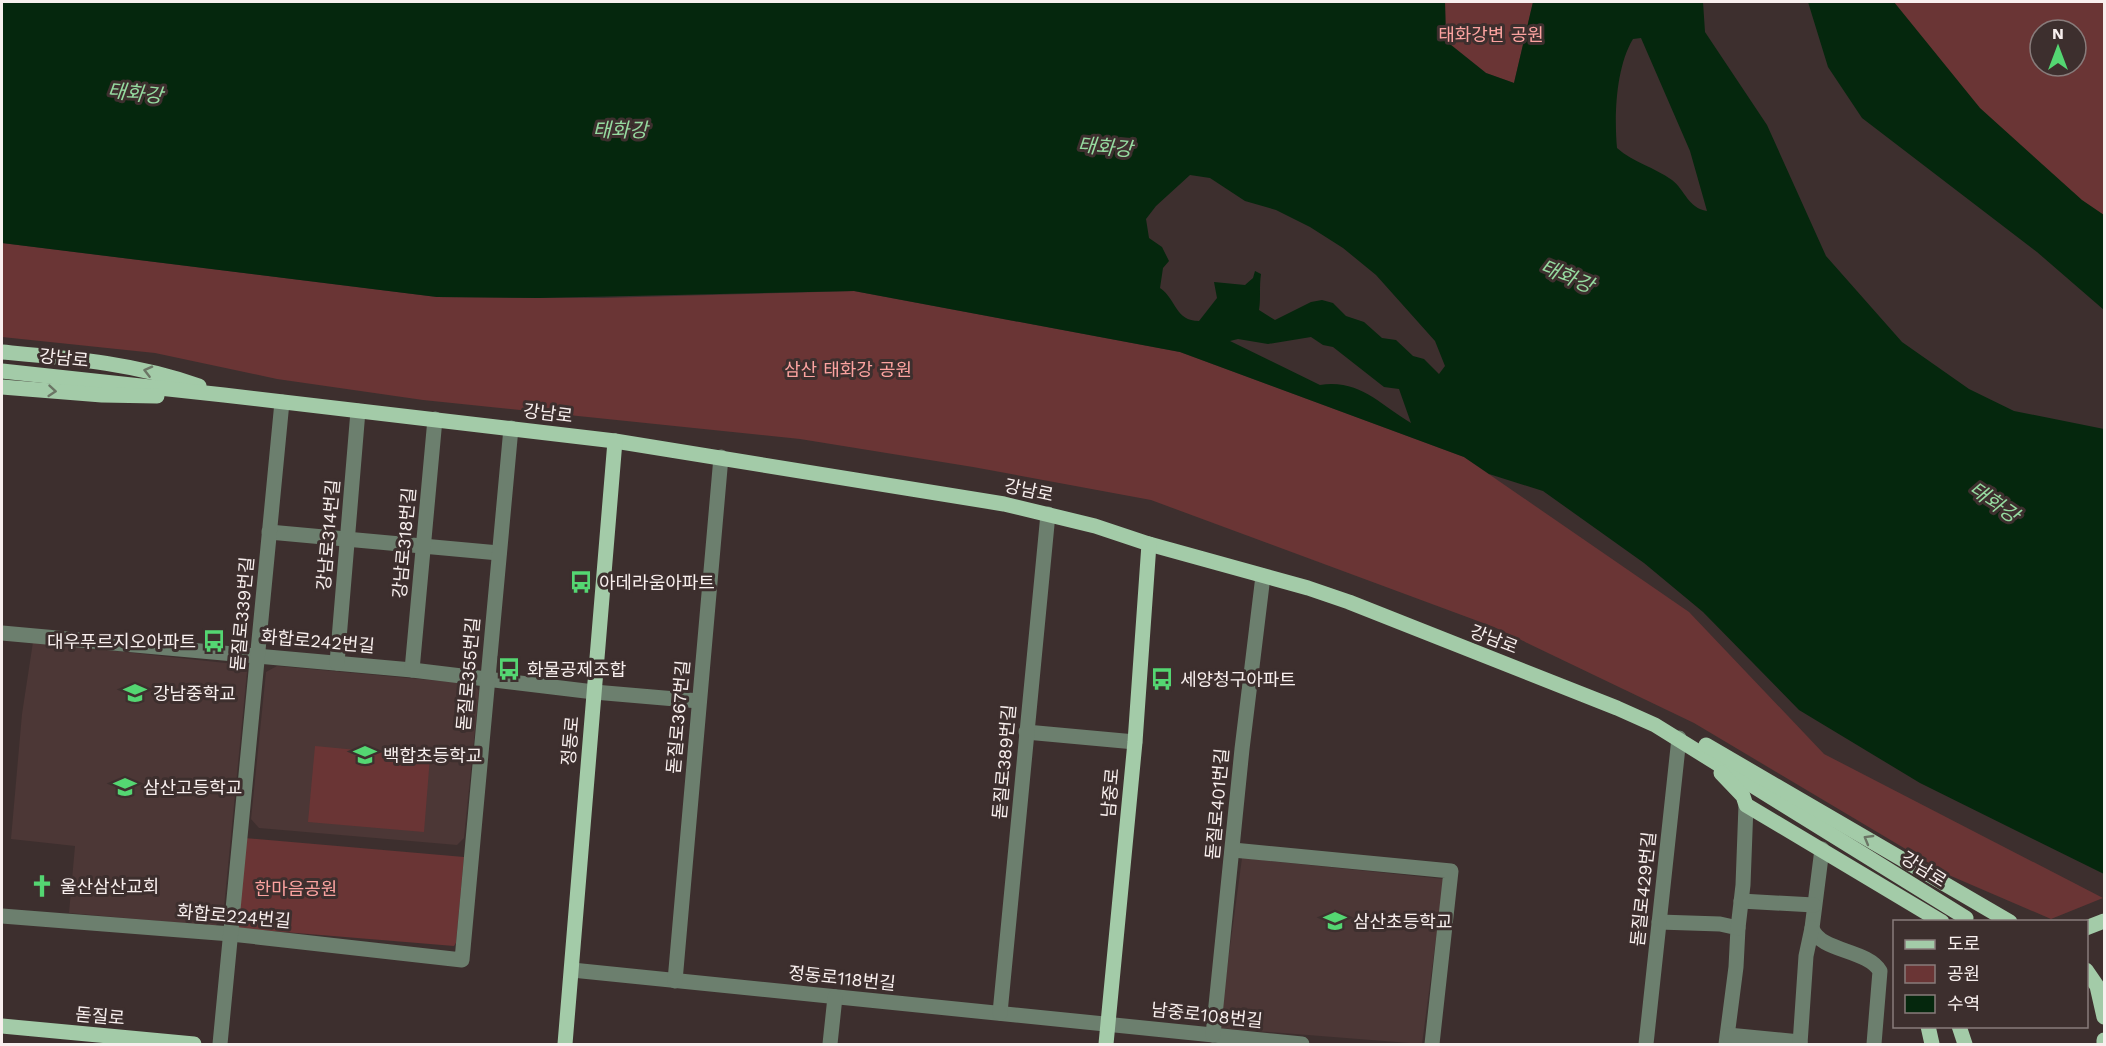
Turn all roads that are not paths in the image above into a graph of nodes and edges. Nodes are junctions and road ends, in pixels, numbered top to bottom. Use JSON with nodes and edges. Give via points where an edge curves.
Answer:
{"nodes":[{"id":1,"x":2,"y":352,"type":"edge"},
{"id":2,"x":2,"y":371,"type":"edge"},
{"id":3,"x":2,"y":387,"type":"edge"},
{"id":4,"x":224,"y":394,"type":"junction"},
{"id":5,"x":282,"y":402,"type":"junction"},
{"id":6,"x":358,"y":411,"type":"junction"},
{"id":7,"x":435,"y":419,"type":"junction"},
{"id":8,"x":511,"y":428,"type":"junction"},
{"id":9,"x":615,"y":441,"type":"junction"},
{"id":10,"x":721,"y":457,"type":"junction"},
{"id":11,"x":1048,"y":514,"type":"junction"},
{"id":12,"x":269,"y":532,"type":"junction"},
{"id":13,"x":347,"y":539,"type":"junction"},
{"id":14,"x":1149,"y":544,"type":"junction"},
{"id":15,"x":424,"y":546,"type":"junction"},
{"id":16,"x":499,"y":553,"type":"junction"},
{"id":17,"x":1263,"y":576,"type":"junction"},
{"id":18,"x":2,"y":633,"type":"edge"},
{"id":19,"x":257,"y":656,"type":"junction"},
{"id":20,"x":337,"y":663,"type":"junction"},
{"id":21,"x":412,"y":670,"type":"junction"},
{"id":22,"x":487,"y":679,"type":"junction"},
{"id":23,"x":594,"y":692,"type":"junction"},
{"id":24,"x":699,"y":701,"type":"junction"},
{"id":25,"x":1617,"y":708,"type":"junction"},
{"id":26,"x":1026,"y":732,"type":"junction"},
{"id":27,"x":1679,"y":738,"type":"junction"},
{"id":28,"x":1135,"y":742,"type":"junction"},
{"id":29,"x":1702,"y":753,"type":"junction"},
{"id":30,"x":1746,"y":805,"type":"junction"},
{"id":31,"x":1822,"y":849,"type":"junction"},
{"id":32,"x":1233,"y":850,"type":"junction"},
{"id":33,"x":1741,"y":901,"type":"junction"},
{"id":34,"x":1814,"y":905,"type":"junction"},
{"id":35,"x":2,"y":916,"type":"edge"},
{"id":36,"x":1966,"y":918,"type":"dead end"},
{"id":37,"x":1940,"y":920,"type":"edge"},
{"id":38,"x":2008,"y":920,"type":"edge"},
{"id":39,"x":2104,"y":921,"type":"edge"},
{"id":40,"x":1659,"y":922,"type":"junction"},
{"id":41,"x":2088,"y":927,"type":"edge"},
{"id":42,"x":1738,"y":928,"type":"junction"},
{"id":43,"x":1812,"y":928,"type":"junction"},
{"id":44,"x":231,"y":934,"type":"junction"},
{"id":45,"x":462,"y":960,"type":"joint"},
{"id":46,"x":572,"y":970,"type":"junction"},
{"id":47,"x":2088,"y":973,"type":"edge"},
{"id":48,"x":675,"y":981,"type":"junction"},
{"id":49,"x":835,"y":997,"type":"junction"},
{"id":50,"x":1000,"y":1013,"type":"junction"},
{"id":51,"x":2104,"y":1017,"type":"edge"},
{"id":52,"x":1108,"y":1024,"type":"junction"},
{"id":53,"x":2,"y":1026,"type":"edge"},
{"id":54,"x":1928,"y":1028,"type":"edge"},
{"id":55,"x":1960,"y":1028,"type":"edge"},
{"id":56,"x":1214,"y":1035,"type":"junction"},
{"id":57,"x":1727,"y":1040,"type":"edge"},
{"id":58,"x":2104,"y":1040,"type":"edge"},
{"id":59,"x":1800,"y":1043,"type":"edge"},
{"id":60,"x":194,"y":1044,"type":"edge"},
{"id":61,"x":220,"y":1044,"type":"edge"},
{"id":62,"x":565,"y":1044,"type":"edge"},
{"id":63,"x":830,"y":1044,"type":"edge"},
{"id":64,"x":1106,"y":1044,"type":"edge"},
{"id":65,"x":1302,"y":1044,"type":"edge"},
{"id":66,"x":1432,"y":1044,"type":"edge"},
{"id":67,"x":1646,"y":1044,"type":"edge"},
{"id":68,"x":1874,"y":1044,"type":"edge"},
{"id":69,"x":1932,"y":1044,"type":"edge"},
{"id":70,"x":1965,"y":1044,"type":"edge"},
{"id":71,"x":2104,"y":1044,"type":"edge"}],
"edges":[{"from":4,"to":1,"type":"main road","one_way":true,"via":[[105,362]]},
{"from":2,"to":4,"type":"main road","name":"강남로"},
{"from":3,"to":4,"type":"main road","one_way":true,"via":[[102,395]]},
{"from":4,"to":5,"type":"main road","name":"강남로"},
{"from":5,"to":6,"type":"main road","name":"강남로"},
{"from":5,"to":12,"type":"street","name":"돋질로339번길"},
{"from":6,"to":7,"type":"main road","name":"강남로"},
{"from":6,"to":13,"type":"street","name":"강남로314번길"},
{"from":7,"to":8,"type":"main road","name":"강남로"},
{"from":7,"to":15,"type":"street","name":"강남로318번길"},
{"from":8,"to":9,"type":"main road","name":"강남로"},
{"from":8,"to":16,"type":"street","name":"돋질로355번길"},
{"from":9,"to":10,"type":"main road","name":"강남로"},
{"from":9,"to":23,"type":"main road","name":"정동로"},
{"from":10,"to":11,"type":"main road","name":"강남로"},
{"from":10,"to":24,"type":"street","name":"돋질로367번길"},
{"from":11,"to":14,"type":"main road","name":"강남로"},
{"from":11,"to":26,"type":"street","name":"돋질로389번길"},
{"from":12,"to":13,"type":"street"},
{"from":12,"to":19,"type":"street","name":"돋질로339번길"},
{"from":13,"to":15,"type":"street"},
{"from":13,"to":20,"type":"street","name":"강남로314번길"},
{"from":14,"to":17,"type":"main road","name":"강남로"},
{"from":14,"to":28,"type":"main road","name":"남중로"},
{"from":15,"to":16,"type":"street"},
{"from":15,"to":21,"type":"street","name":"강남로318번길"},
{"from":16,"to":22,"type":"street","name":"돋질로355번길"},
{"from":17,"to":25,"type":"main road","name":"강남로","via":[[1349,602]]},
{"from":17,"to":32,"type":"street","name":"돋질로401번길"},
{"from":18,"to":19,"type":"street","name":"화합로242번길"},
{"from":19,"to":20,"type":"street","name":"화합로242번길"},
{"from":19,"to":44,"type":"street","name":"돋질로339번길"},
{"from":20,"to":21,"type":"street","name":"화합로242번길"},
{"from":21,"to":22,"type":"street","name":"화합로242번길"},
{"from":22,"to":23,"type":"street","name":"화합로242번길"},
{"from":22,"to":45,"type":"street","name":"돋질로355번길"},
{"from":23,"to":24,"type":"street","name":"화합로242번길"},
{"from":23,"to":46,"type":"main road","name":"정동로"},
{"from":24,"to":48,"type":"street","name":"돋질로367번길"},
{"from":25,"to":27,"type":"main road","name":"강남로"},
{"from":38,"to":25,"type":"main road","one_way":true,"via":[[1707,745],[1652,719]]},
{"from":26,"to":28,"type":"street"},
{"from":26,"to":50,"type":"street","name":"돋질로389번길"},
{"from":27,"to":29,"type":"main road","name":"강남로"},
{"from":27,"to":40,"type":"street","name":"돋질로429번길"},
{"from":28,"to":52,"type":"main road","name":"남중로"},
{"from":29,"to":30,"type":"main road","via":[[1743,796]]},
{"from":29,"to":36,"type":"main road","name":"강남로"},
{"from":30,"to":31,"type":"main road"},
{"from":30,"to":33,"type":"street"},
{"from":31,"to":34,"type":"street"},
{"from":31,"to":37,"type":"main road"},
{"from":32,"to":56,"type":"street","name":"돋질로401번길"},
{"from":32,"to":66,"type":"street","via":[[1451,871]]},
{"from":33,"to":34,"type":"street"},
{"from":33,"to":42,"type":"street"},
{"from":34,"to":43,"type":"street"},
{"from":35,"to":44,"type":"street","name":"화합로224번길"},
{"from":39,"to":41,"type":"main road"},
{"from":40,"to":42,"type":"street"},
{"from":40,"to":67,"type":"street","name":"돋질로429번길"},
{"from":42,"to":57,"type":"street"},
{"from":43,"to":59,"type":"street","via":[[1806,956]]},
{"from":43,"to":68,"type":"street","via":[[1819,938],[1871,961],[1880,971]]},
{"from":44,"to":45,"type":"street","name":"화합로224번길"},
{"from":44,"to":61,"type":"street","name":"돋질로339번길"},
{"from":46,"to":48,"type":"street","name":"정동로118번길"},
{"from":46,"to":62,"type":"main road","name":"정동로"},
{"from":47,"to":51,"type":"main road","via":[[2103,1002]]},
{"from":48,"to":49,"type":"street","name":"정동로118번길"},
{"from":49,"to":50,"type":"street","name":"정동로118번길"},
{"from":49,"to":63,"type":"street"},
{"from":50,"to":52,"type":"street","name":"정동로118번길"},
{"from":52,"to":56,"type":"street","name":"남중로108번길"},
{"from":52,"to":64,"type":"main road","name":"남중로"},
{"from":53,"to":60,"type":"main road","name":"돋질로"},
{"from":54,"to":69,"type":"main road"},
{"from":55,"to":70,"type":"main road"},
{"from":56,"to":65,"type":"street","name":"남중로108번길"},
{"from":57,"to":59,"type":"street"},
{"from":58,"to":71,"type":"main road"}]}
